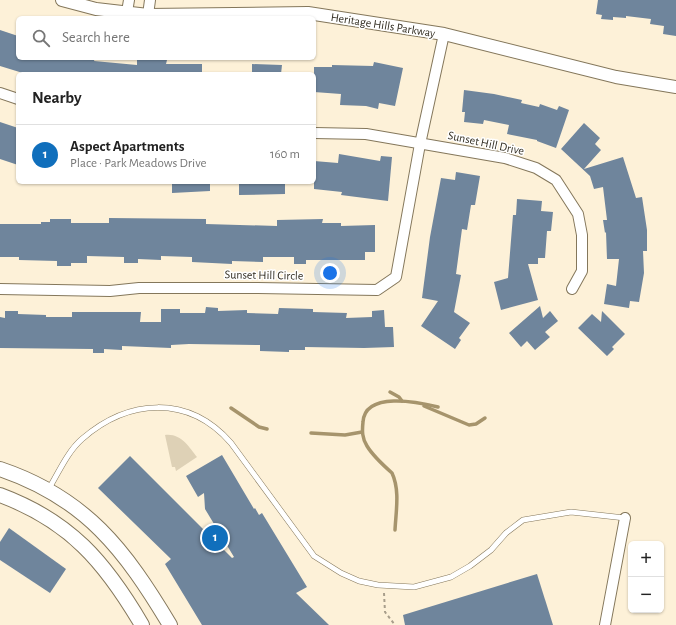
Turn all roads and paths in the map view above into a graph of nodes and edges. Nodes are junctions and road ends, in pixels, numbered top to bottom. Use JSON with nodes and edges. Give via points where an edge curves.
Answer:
{"nodes":[{"id":1,"x":62,"y":0,"type":"edge"},
{"id":2,"x":129,"y":0,"type":"edge"},
{"id":3,"x":150,"y":0,"type":"edge"},
{"id":4,"x":127,"y":12,"type":"junction"},
{"id":5,"x":148,"y":15,"type":"junction"},
{"id":6,"x":444,"y":34,"type":"junction"},
{"id":7,"x":676,"y":87,"type":"edge"},
{"id":8,"x":0,"y":93,"type":"edge"},
{"id":9,"x":16,"y":98,"type":"edge"},
{"id":10,"x":316,"y":133,"type":"edge"},
{"id":11,"x":420,"y":144,"type":"junction"},
{"id":12,"x":0,"y":289,"type":"edge"},
{"id":13,"x":572,"y":289,"type":"dead end"},
{"id":14,"x":0,"y":469,"type":"edge"},
{"id":15,"x":48,"y":491,"type":"junction"},
{"id":16,"x":0,"y":495,"type":"edge"},
{"id":17,"x":625,"y":518,"type":"joint"},
{"id":18,"x":384,"y":586,"type":"junction"},
{"id":19,"x":142,"y":625,"type":"edge"},
{"id":20,"x":170,"y":625,"type":"edge"},
{"id":21,"x":394,"y":625,"type":"edge"},
{"id":22,"x":605,"y":625,"type":"edge"}],
"edges":[{"from":1,"to":4,"type":"street","name":"Heritage Hills Parkway","via":[[96,9]]},
{"from":2,"to":4,"type":"street"},
{"from":3,"to":5,"type":"street"},
{"from":4,"to":5,"type":"street","name":"Heritage Hills Parkway"},
{"from":5,"to":6,"type":"street","name":"Heritage Hills Parkway","via":[[308,13]]},
{"from":6,"to":7,"type":"street","name":"Heritage Hills Parkway","via":[[616,77]]},
{"from":6,"to":11,"type":"street","name":"Sunset Hill Circle"},
{"from":8,"to":9,"type":"street"},
{"from":10,"to":11,"type":"street","name":"Sunset Hill Drive","via":[[366,134]]},
{"from":11,"to":12,"type":"street","name":"Sunset Hill Circle","via":[[396,277],[377,290]]},
{"from":11,"to":13,"type":"street","name":"Sunset Hill Drive","via":[[505,158],[536,168],[556,180],[578,214],[582,235],[582,271]]},
{"from":14,"to":15,"type":"main road"},
{"from":15,"to":18,"type":"lane","via":[[65,461],[81,440],[103,424],[133,411],[161,406],[179,409],[218,428],[314,556],[359,581]]},
{"from":15,"to":20,"type":"main road","via":[[90,519],[113,541],[134,568]]},
{"from":16,"to":19,"type":"main road","via":[[29,507],[64,528],[86,547],[106,570]]},
{"from":17,"to":18,"type":"lane","via":[[571,512],[523,520],[506,533],[491,550],[451,577],[414,587]]},
{"from":17,"to":22,"type":"street"},
{"from":18,"to":21,"type":"path","via":[[384,606]]}]}
